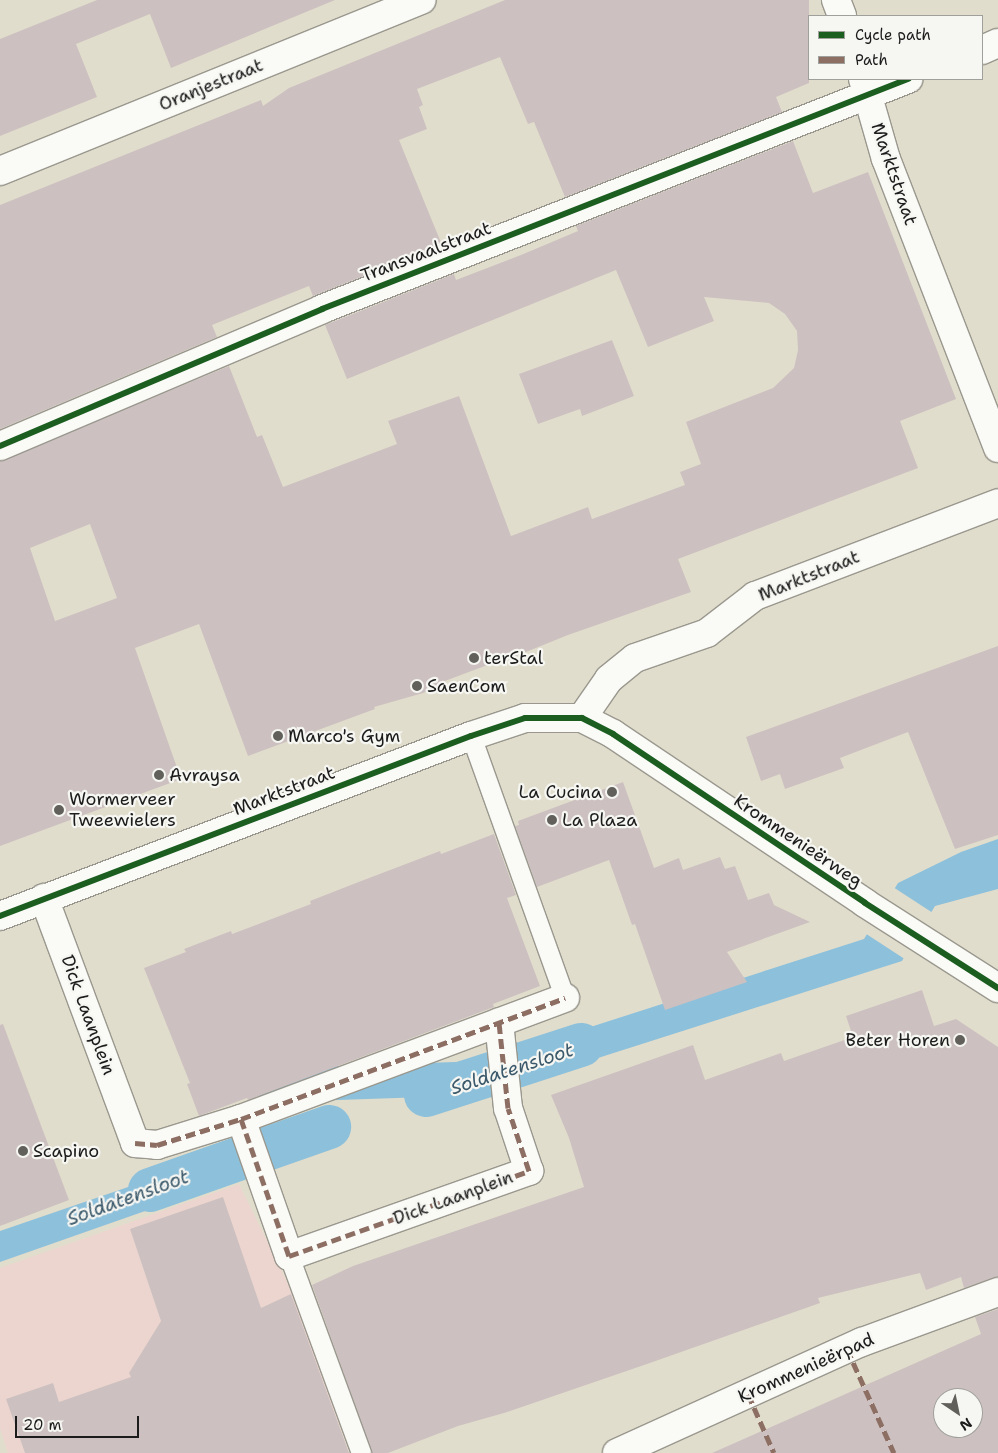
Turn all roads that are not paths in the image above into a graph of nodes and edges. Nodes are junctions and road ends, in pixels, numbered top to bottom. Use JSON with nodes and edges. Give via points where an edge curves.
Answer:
{"nodes":[{"id":1,"x":422,"y":0,"type":"edge"},
{"id":2,"x":836,"y":0,"type":"edge"},
{"id":3,"x":842,"y":15,"type":"edge"},
{"id":4,"x":998,"y":43,"type":"edge"},
{"id":5,"x":983,"y":50,"type":"edge"},
{"id":6,"x":903,"y":80,"type":"edge"},
{"id":7,"x":865,"y":87,"type":"edge"},
{"id":8,"x":0,"y":171,"type":"edge"},
{"id":9,"x":0,"y":446,"type":"edge"},
{"id":10,"x":998,"y":448,"type":"edge"},
{"id":11,"x":998,"y":503,"type":"edge"},
{"id":12,"x":582,"y":718,"type":"junction"},
{"id":13,"x":472,"y":736,"type":"junction"},
{"id":14,"x":44,"y":898,"type":"junction"},
{"id":15,"x":0,"y":916,"type":"edge"},
{"id":16,"x":998,"y":988,"type":"edge"},
{"id":17,"x":565,"y":998,"type":"joint"},
{"id":18,"x":499,"y":1022,"type":"junction"},
{"id":19,"x":245,"y":1131,"type":"junction"},
{"id":20,"x":289,"y":1256,"type":"junction"},
{"id":21,"x":998,"y":1292,"type":"edge"},
{"id":22,"x":361,"y":1453,"type":"edge"},
{"id":23,"x":617,"y":1453,"type":"edge"}],
"edges":[{"from":1,"to":8,"type":"street","name":"Oranjestraat"},
{"from":2,"to":3,"type":"street"},
{"from":4,"to":5,"type":"street"},
{"from":6,"to":7,"type":"street","name":"Transvaalstraat"},
{"from":7,"to":9,"type":"street","name":"Transvaalstraat","via":[[322,309]]},
{"from":7,"to":10,"type":"street","name":"Marktstraat","via":[[886,159]]},
{"from":11,"to":12,"type":"street","name":"Marktstraat","via":[[755,596],[707,633],[635,658],[609,679]]},
{"from":12,"to":13,"type":"street","name":"Marktstraat","via":[[525,718]]},
{"from":12,"to":16,"type":"street","name":"Krommenieërweg","via":[[613,734]]},
{"from":13,"to":14,"type":"street","name":"Marktstraat"},
{"from":13,"to":17,"type":"lane","name":"Dick Laanplein"},
{"from":14,"to":15,"type":"street","name":"Marktstraat"},
{"from":14,"to":19,"type":"street","name":"Dick Laanplein","via":[[135,1143],[157,1144]]},
{"from":17,"to":18,"type":"street","name":"Dick Laanplein"},
{"from":18,"to":19,"type":"street","name":"Dick Laanplein"},
{"from":18,"to":20,"type":"street","name":"Dick Laanplein","via":[[508,1108],[529,1171]]},
{"from":19,"to":20,"type":"street"},
{"from":20,"to":22,"type":"lane"},
{"from":21,"to":23,"type":"street","name":"Krommenieërpad","via":[[862,1342]]}]}
